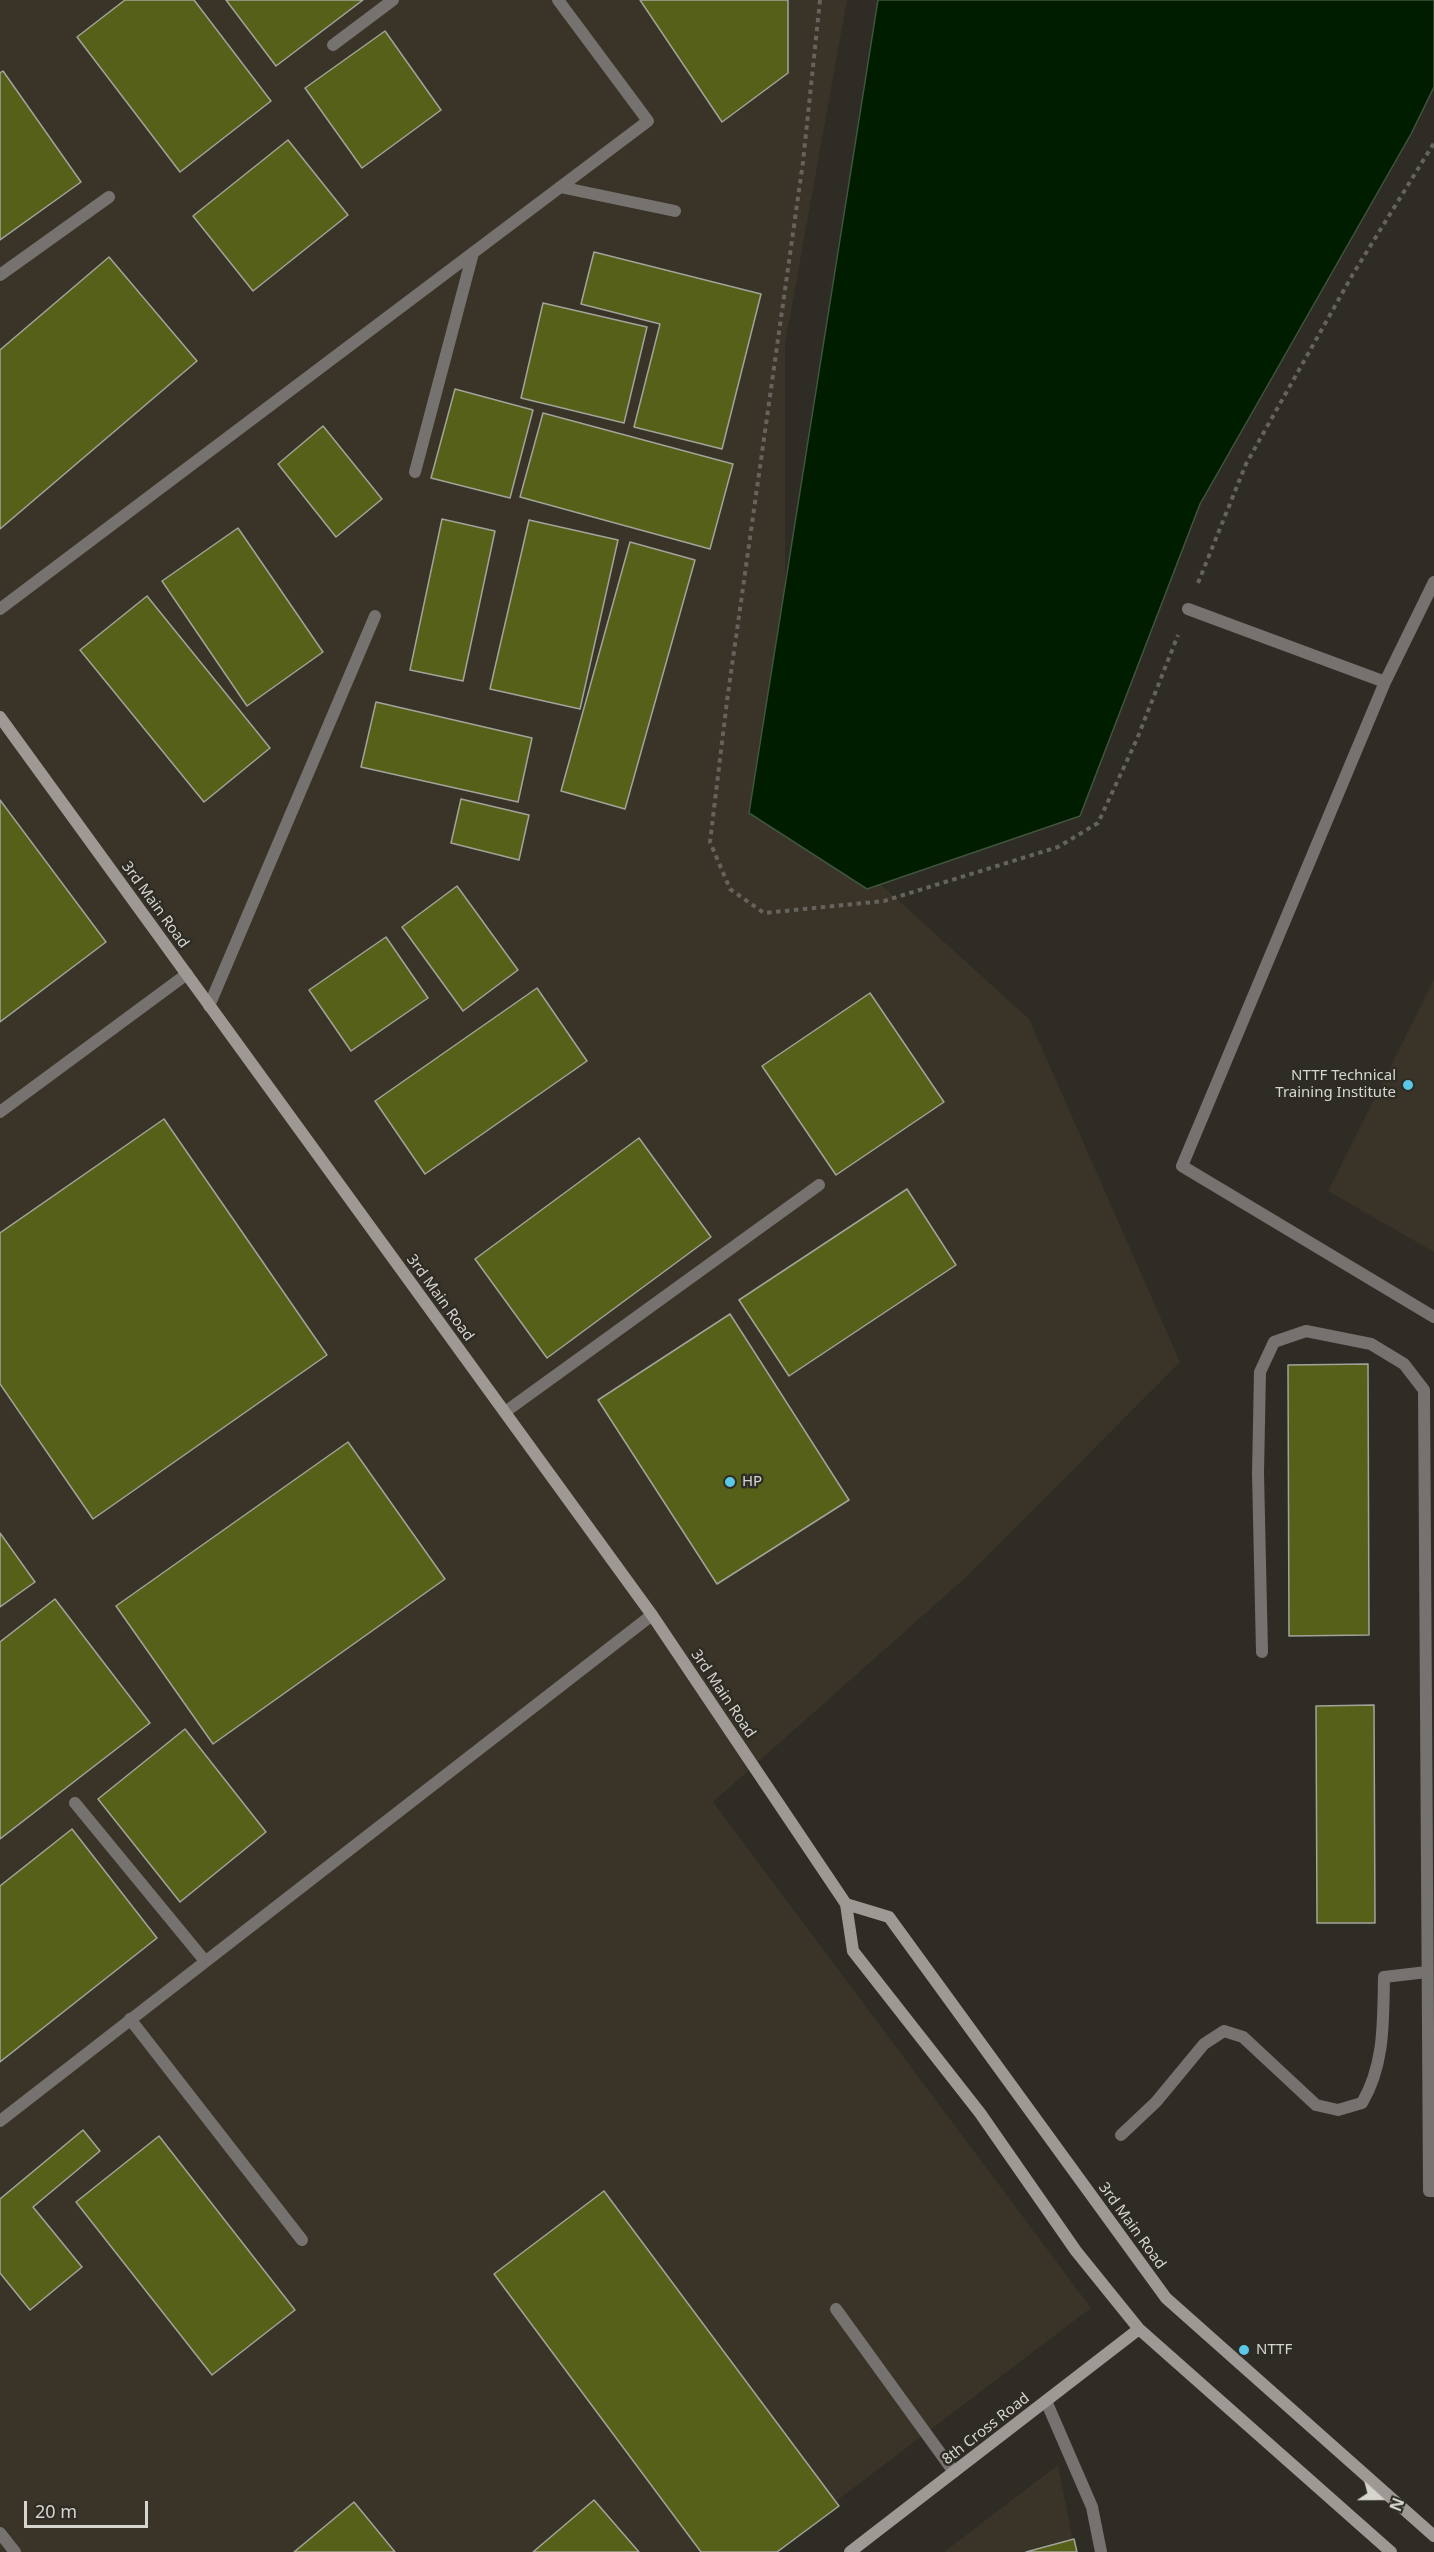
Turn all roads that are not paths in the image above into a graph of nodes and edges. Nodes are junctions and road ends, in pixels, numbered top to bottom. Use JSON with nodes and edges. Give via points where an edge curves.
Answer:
{"nodes":[{"id":1,"x":393,"y":0,"type":"edge"},
{"id":2,"x":558,"y":0,"type":"edge"},
{"id":3,"x":333,"y":45,"type":"dead end"},
{"id":4,"x":560,"y":188,"type":"junction"},
{"id":5,"x":109,"y":197,"type":"dead end"},
{"id":6,"x":675,"y":211,"type":"dead end"},
{"id":7,"x":473,"y":253,"type":"junction"},
{"id":8,"x":0,"y":275,"type":"edge"},
{"id":9,"x":415,"y":472,"type":"dead end"},
{"id":10,"x":1434,"y":582,"type":"edge"},
{"id":11,"x":0,"y":609,"type":"edge"},
{"id":12,"x":1188,"y":609,"type":"road end"},
{"id":13,"x":375,"y":616,"type":"dead end"},
{"id":14,"x":1385,"y":682,"type":"junction"},
{"id":15,"x":0,"y":717,"type":"edge"},
{"id":16,"x":187,"y":974,"type":"junction"},
{"id":17,"x":209,"y":1005,"type":"junction"},
{"id":18,"x":0,"y":1112,"type":"edge"},
{"id":19,"x":819,"y":1185,"type":"dead end"},
{"id":20,"x":1434,"y":1317,"type":"edge"},
{"id":21,"x":505,"y":1412,"type":"junction"},
{"id":22,"x":652,"y":1615,"type":"junction"},
{"id":23,"x":1262,"y":1652,"type":"dead end"},
{"id":24,"x":75,"y":1803,"type":"dead end"},
{"id":25,"x":846,"y":1904,"type":"junction"},
{"id":26,"x":205,"y":1961,"type":"junction"},
{"id":27,"x":1427,"y":1972,"type":"junction"},
{"id":28,"x":130,"y":2019,"type":"junction"},
{"id":29,"x":0,"y":2121,"type":"edge"},
{"id":30,"x":1120,"y":2135,"type":"dead end"},
{"id":31,"x":1434,"y":2191,"type":"edge"},
{"id":32,"x":302,"y":2240,"type":"dead end"},
{"id":33,"x":836,"y":2309,"type":"dead end"},
{"id":34,"x":1139,"y":2329,"type":"junction"},
{"id":35,"x":1046,"y":2401,"type":"junction"},
{"id":36,"x":954,"y":2472,"type":"junction"},
{"id":37,"x":0,"y":2533,"type":"edge"},
{"id":38,"x":1434,"y":2536,"type":"edge"},
{"id":39,"x":15,"y":2552,"type":"edge"},
{"id":40,"x":850,"y":2552,"type":"edge"},
{"id":41,"x":1101,"y":2552,"type":"edge"},
{"id":42,"x":1391,"y":2552,"type":"edge"}],
"edges":[{"from":1,"to":3,"type":"street"},
{"from":2,"to":4,"type":"street","via":[[648,121]]},
{"from":4,"to":6,"type":"street"},
{"from":4,"to":7,"type":"street"},
{"from":5,"to":8,"type":"street"},
{"from":7,"to":9,"type":"street"},
{"from":7,"to":11,"type":"street"},
{"from":10,"to":14,"type":"street"},
{"from":12,"to":14,"type":"street"},
{"from":13,"to":17,"type":"street"},
{"from":14,"to":20,"type":"street","via":[[1182,1166]]},
{"from":15,"to":16,"type":"main road","name":"3rd Main Road"},
{"from":16,"to":17,"type":"main road","name":"3rd Main Road"},
{"from":16,"to":18,"type":"street"},
{"from":17,"to":21,"type":"main road","name":"3rd Main Road"},
{"from":19,"to":21,"type":"street"},
{"from":21,"to":22,"type":"main road","name":"3rd Main Road"},
{"from":22,"to":25,"type":"main road","name":"3rd Main Road"},
{"from":22,"to":26,"type":"street"},
{"from":23,"to":27,"type":"street","via":[[1260,1372],[1274,1342],[1306,1331],[1371,1344],[1404,1364],[1424,1390]]},
{"from":24,"to":26,"type":"street"},
{"from":25,"to":34,"type":"main road","name":"3rd Main Road","via":[[853,1951],[980,2114],[1076,2251]]},
{"from":25,"to":38,"type":"main road","name":"3rd Main Road","via":[[889,1917],[1166,2298]]},
{"from":26,"to":28,"type":"street"},
{"from":27,"to":30,"type":"street","via":[[1384,1977],[1382,2045],[1372,2085],[1362,2103],[1338,2110],[1316,2105],[1243,2037],[1224,2031],[1204,2044],[1156,2102]]},
{"from":27,"to":31,"type":"street","via":[[1429,2191]]},
{"from":28,"to":29,"type":"street"},
{"from":28,"to":32,"type":"street"},
{"from":33,"to":36,"type":"street"},
{"from":34,"to":35,"type":"main road","name":"8th Cross Road"},
{"from":34,"to":42,"type":"main road","name":"3rd Main Road"},
{"from":35,"to":36,"type":"main road","name":"8th Cross Road"},
{"from":35,"to":41,"type":"street","via":[[1092,2507]]},
{"from":36,"to":40,"type":"main road","name":"8th Cross Road"},
{"from":37,"to":39,"type":"street"}]}
